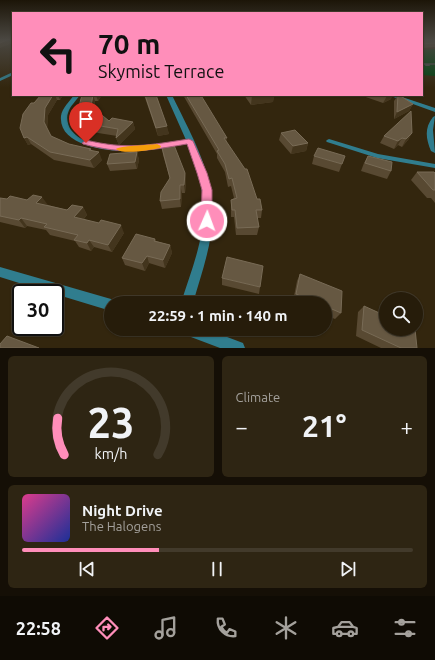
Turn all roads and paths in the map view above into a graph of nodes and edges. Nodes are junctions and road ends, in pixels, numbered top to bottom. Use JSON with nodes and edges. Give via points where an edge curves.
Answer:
{"nodes":[{"id":1,"x":12,"y":74,"type":"edge"},
{"id":2,"x":0,"y":80,"type":"edge"},
{"id":3,"x":76,"y":96,"type":"edge"},
{"id":4,"x":169,"y":96,"type":"edge"},
{"id":5,"x":394,"y":96,"type":"edge"},
{"id":6,"x":435,"y":110,"type":"edge"},
{"id":7,"x":435,"y":118,"type":"edge"},
{"id":8,"x":189,"y":141,"type":"junction"},
{"id":9,"x":329,"y":141,"type":"dead end"},
{"id":10,"x":435,"y":151,"type":"edge"},
{"id":11,"x":435,"y":166,"type":"edge"},
{"id":12,"x":0,"y":272,"type":"edge"},
{"id":13,"x":189,"y":296,"type":"edge"},
{"id":14,"x":104,"y":303,"type":"edge"},
{"id":15,"x":206,"y":336,"type":"edge"},
{"id":16,"x":238,"y":348,"type":"edge"}],
"edges":[{"from":1,"to":2,"type":"street"},
{"from":3,"to":8,"type":"street","via":[[64,115],[65,125],[72,135],[86,143],[107,148],[141,149]]},
{"from":4,"to":8,"type":"street"},
{"from":5,"to":6,"type":"street"},
{"from":7,"to":10,"type":"street","via":[[429,130]]},
{"from":8,"to":13,"type":"street","via":[[207,190],[208,210],[205,243]]},
{"from":9,"to":11,"type":"street","via":[[377,156]]},
{"from":12,"to":14,"type":"street"},
{"from":15,"to":16,"type":"street"}]}
